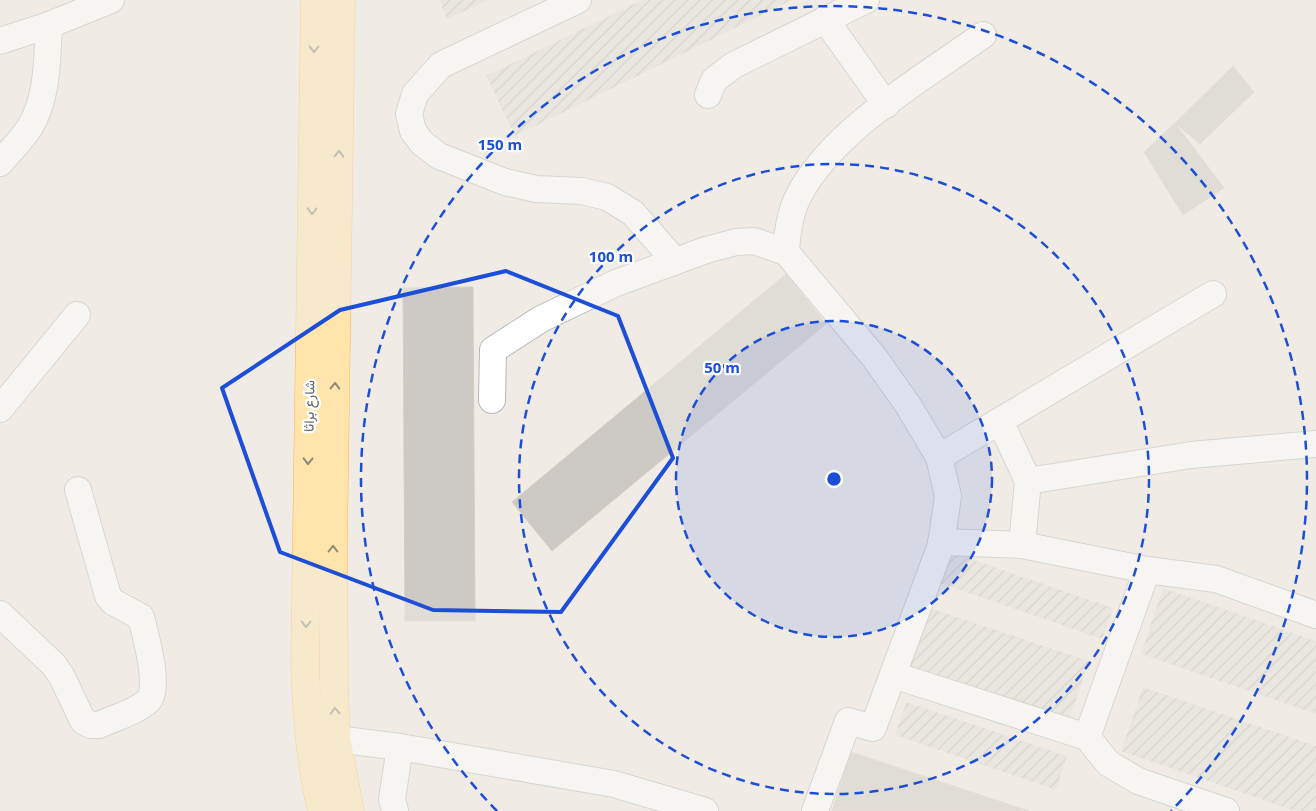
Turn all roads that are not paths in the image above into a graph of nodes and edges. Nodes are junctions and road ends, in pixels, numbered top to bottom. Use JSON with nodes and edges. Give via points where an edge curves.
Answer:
{"nodes":[{"id":1,"x":110,"y":0,"type":"edge"},
{"id":2,"x":315,"y":0,"type":"edge"},
{"id":3,"x":341,"y":0,"type":"edge"},
{"id":4,"x":578,"y":0,"type":"edge"},
{"id":5,"x":866,"y":0,"type":"edge"},
{"id":6,"x":825,"y":20,"type":"junction"},
{"id":7,"x":49,"y":25,"type":"junction"},
{"id":8,"x":983,"y":36,"type":"dead end"},
{"id":9,"x":0,"y":41,"type":"edge"},
{"id":10,"x":708,"y":95,"type":"dead end"},
{"id":11,"x":886,"y":105,"type":"junction"},
{"id":12,"x":0,"y":163,"type":"edge"},
{"id":13,"x":786,"y":252,"type":"junction"},
{"id":14,"x":675,"y":261,"type":"junction"},
{"id":15,"x":1213,"y":294,"type":"dead end"},
{"id":16,"x":77,"y":315,"type":"dead end"},
{"id":17,"x":492,"y":400,"type":"dead end"},
{"id":18,"x":0,"y":409,"type":"edge"},
{"id":19,"x":1000,"y":421,"type":"junction"},
{"id":20,"x":1316,"y":444,"type":"edge"},
{"id":21,"x":939,"y":457,"type":"junction"},
{"id":22,"x":1028,"y":481,"type":"junction"},
{"id":23,"x":78,"y":490,"type":"dead end"},
{"id":24,"x":942,"y":542,"type":"junction"},
{"id":25,"x":1022,"y":545,"type":"junction"},
{"id":26,"x":1147,"y":570,"type":"junction"},
{"id":27,"x":0,"y":614,"type":"edge"},
{"id":28,"x":1316,"y":615,"type":"edge"},
{"id":29,"x":893,"y":674,"type":"junction"},
{"id":30,"x":1088,"y":737,"type":"junction"},
{"id":31,"x":336,"y":740,"type":"junction"},
{"id":32,"x":400,"y":748,"type":"junction"},
{"id":33,"x":322,"y":811,"type":"edge"},
{"id":34,"x":350,"y":811,"type":"edge"},
{"id":35,"x":395,"y":811,"type":"edge"},
{"id":36,"x":705,"y":811,"type":"edge"},
{"id":37,"x":815,"y":811,"type":"edge"},
{"id":38,"x":1226,"y":811,"type":"edge"}],
"edges":[{"from":1,"to":7,"type":"street"},
{"from":2,"to":33,"type":"main road","name":"شارع براثا","one_way":true,"via":[[305,664],[307,722]]},
{"from":31,"to":3,"type":"main road","name":"شارع براثا","one_way":true,"via":[[333,547]]},
{"from":4,"to":14,"type":"street","via":[[441,65],[415,94],[409,114],[413,131],[439,156],[505,182],[607,197],[633,213]]},
{"from":5,"to":6,"type":"street"},
{"from":6,"to":10,"type":"street","via":[[734,65],[714,80]]},
{"from":6,"to":11,"type":"street"},
{"from":7,"to":9,"type":"street"},
{"from":7,"to":12,"type":"street","via":[[46,74],[40,102],[30,127]]},
{"from":8,"to":11,"type":"street"},
{"from":11,"to":13,"type":"street","via":[[825,155],[797,198]]},
{"from":13,"to":14,"type":"street","via":[[754,240],[736,242]]},
{"from":13,"to":21,"type":"street","via":[[874,357]]},
{"from":14,"to":17,"type":"street","via":[[616,283],[549,315],[493,350]]},
{"from":15,"to":19,"type":"street"},
{"from":16,"to":18,"type":"street"},
{"from":19,"to":21,"type":"street"},
{"from":19,"to":22,"type":"street"},
{"from":20,"to":22,"type":"street","via":[[1191,455]]},
{"from":21,"to":24,"type":"street","via":[[948,496]]},
{"from":22,"to":25,"type":"street"},
{"from":23,"to":27,"type":"street","via":[[108,596],[141,617],[154,682],[152,696],[143,705],[99,725],[91,725],[84,721],[54,665]]},
{"from":24,"to":25,"type":"street"},
{"from":24,"to":29,"type":"street"},
{"from":25,"to":26,"type":"street"},
{"from":26,"to":28,"type":"street","via":[[1216,579]]},
{"from":26,"to":30,"type":"street"},
{"from":29,"to":30,"type":"street"},
{"from":29,"to":37,"type":"street","via":[[873,728],[848,721]]},
{"from":30,"to":38,"type":"street","via":[[1108,763],[1138,781]]},
{"from":31,"to":32,"type":"street"},
{"from":31,"to":34,"type":"main road","name":"شارع براثا"},
{"from":32,"to":35,"type":"street","via":[[392,800]]},
{"from":32,"to":36,"type":"street","via":[[614,784]]}]}
